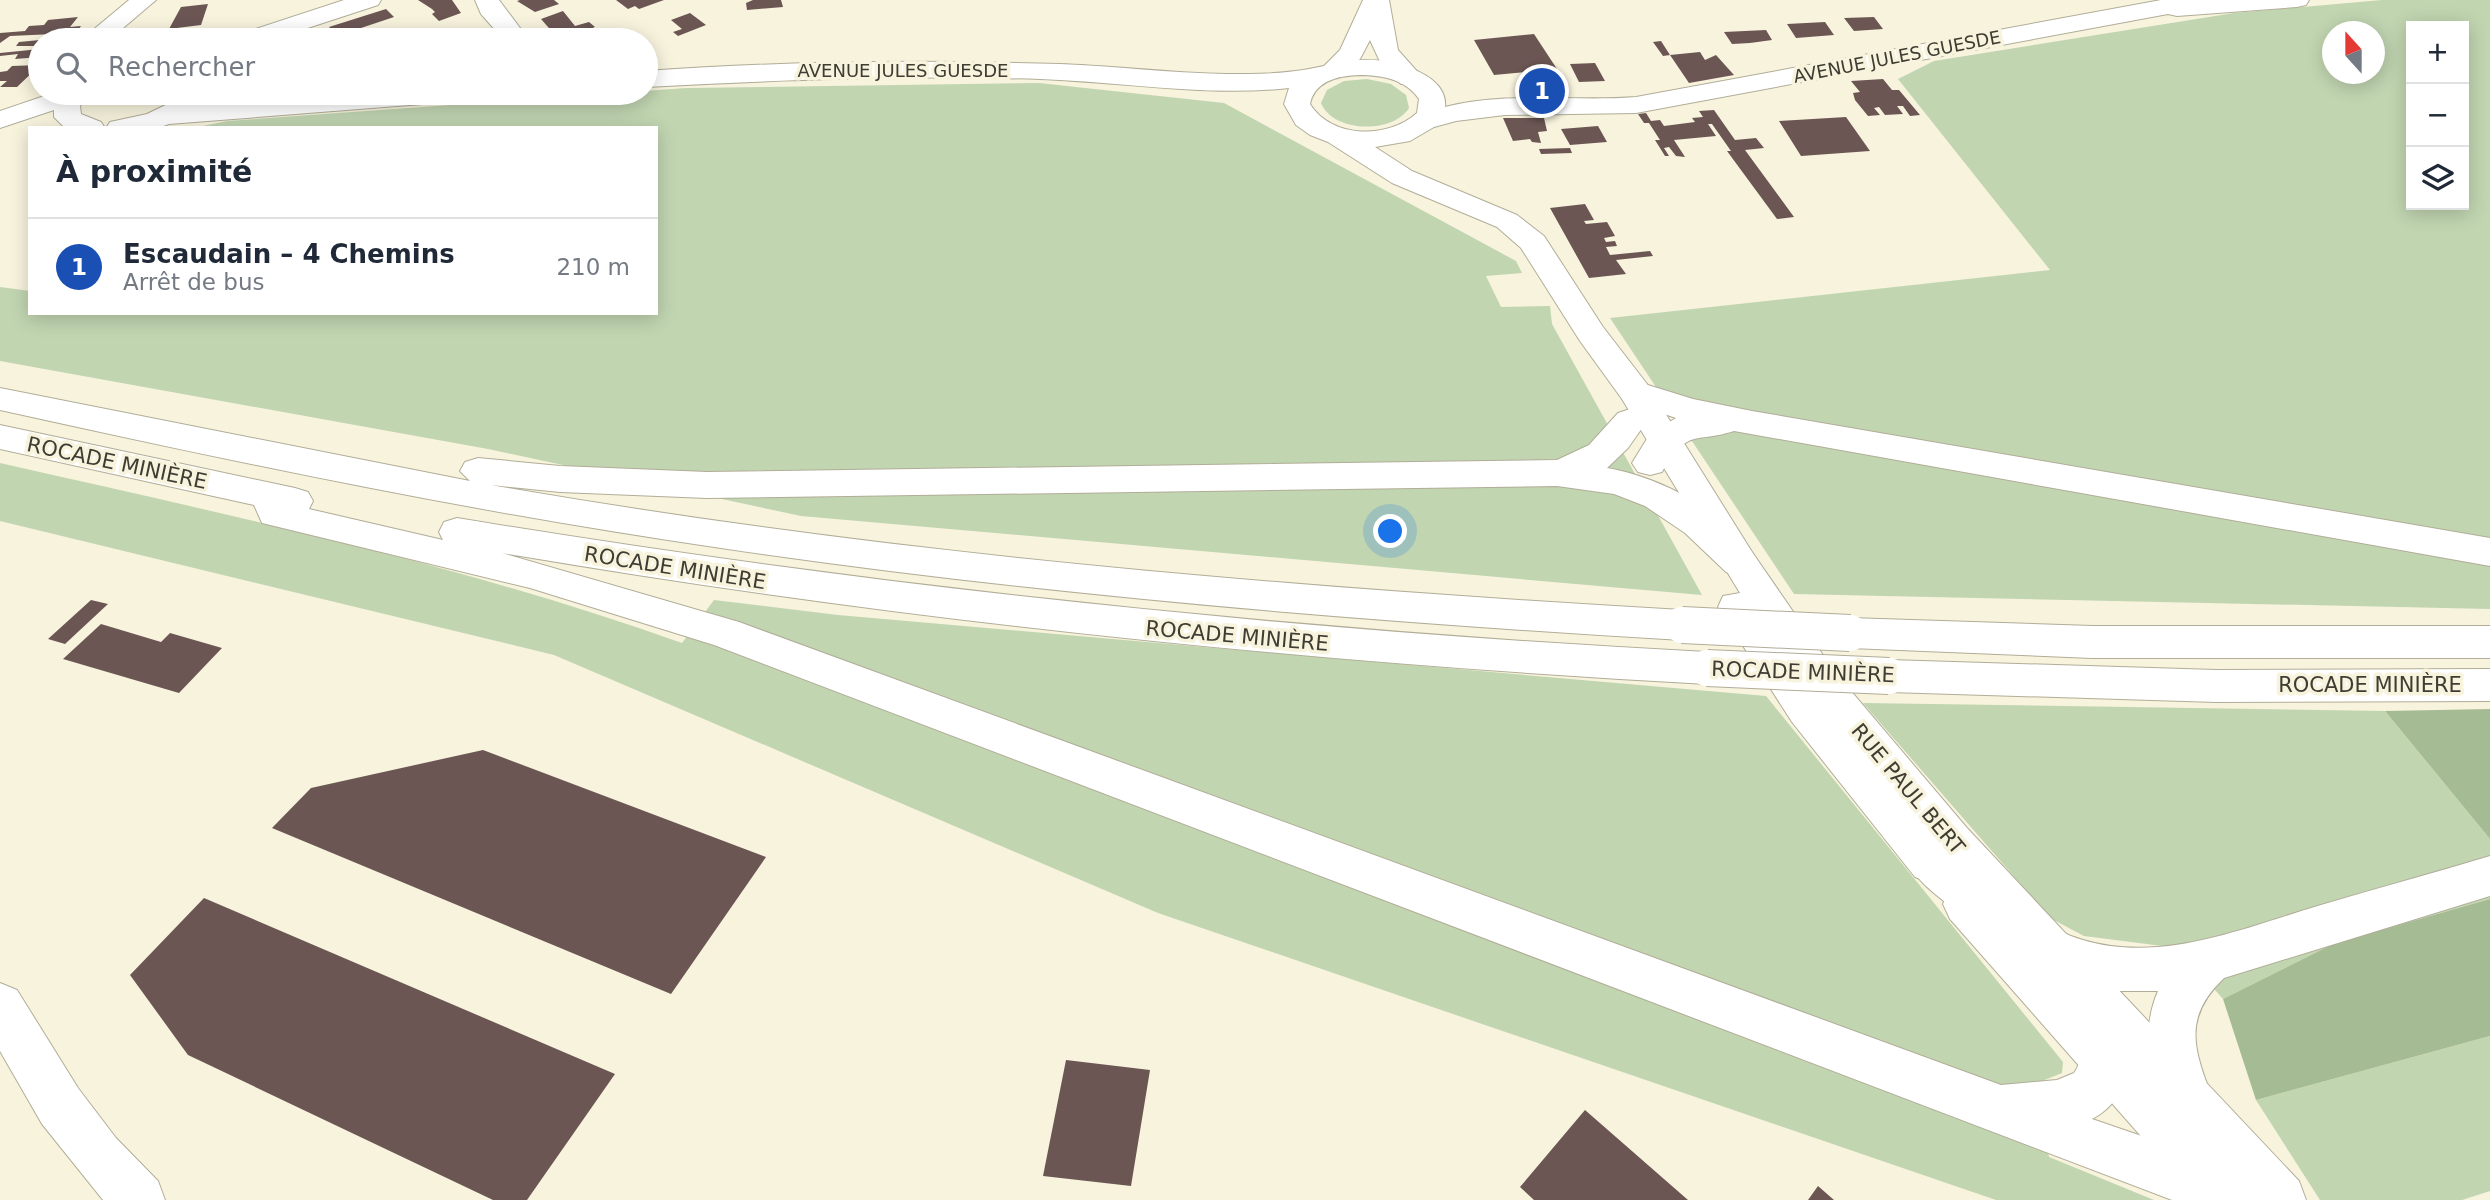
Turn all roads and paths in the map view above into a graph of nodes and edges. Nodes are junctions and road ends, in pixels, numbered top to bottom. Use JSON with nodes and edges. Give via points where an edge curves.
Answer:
{"nodes":[{"id":1,"x":144,"y":0,"type":"edge"},
{"id":2,"x":369,"y":0,"type":"edge"},
{"id":3,"x":487,"y":0,"type":"edge"},
{"id":4,"x":1376,"y":0,"type":"edge"},
{"id":5,"x":2202,"y":0,"type":"edge"},
{"id":6,"x":2297,"y":0,"type":"edge"},
{"id":7,"x":2099,"y":19,"type":"junction"},
{"id":8,"x":111,"y":28,"type":"edge"},
{"id":9,"x":288,"y":28,"type":"edge"},
{"id":10,"x":507,"y":28,"type":"edge"},
{"id":11,"x":1324,"y":74,"type":"junction"},
{"id":12,"x":1160,"y":77,"type":"junction"},
{"id":13,"x":658,"y":78,"type":"edge"},
{"id":14,"x":1415,"y":81,"type":"junction"},
{"id":15,"x":1696,"y":94,"type":"junction"},
{"id":16,"x":184,"y":105,"type":"edge"},
{"id":17,"x":294,"y":105,"type":"edge"},
{"id":18,"x":78,"y":109,"type":"edge"},
{"id":19,"x":167,"y":116,"type":"junction"},
{"id":20,"x":1302,"y":116,"type":"junction"},
{"id":21,"x":0,"y":120,"type":"edge"},
{"id":22,"x":1421,"y":125,"type":"junction"},
{"id":23,"x":128,"y":126,"type":"edge"},
{"id":24,"x":0,"y":128,"type":"edge"},
{"id":25,"x":1336,"y":135,"type":"junction"},
{"id":26,"x":1429,"y":187,"type":"junction"},
{"id":27,"x":0,"y":399,"type":"edge"},
{"id":28,"x":1632,"y":407,"type":"junction"},
{"id":29,"x":1752,"y":423,"type":"junction"},
{"id":30,"x":156,"y":433,"type":"junction"},
{"id":31,"x":0,"y":437,"type":"edge"},
{"id":32,"x":1657,"y":451,"type":"junction"},
{"id":33,"x":1557,"y":473,"type":"junction"},
{"id":34,"x":269,"y":496,"type":"junction"},
{"id":35,"x":1675,"y":505,"type":"junction"},
{"id":36,"x":2490,"y":552,"type":"edge"},
{"id":37,"x":1739,"y":562,"type":"junction"},
{"id":38,"x":2490,"y":642,"type":"edge"},
{"id":39,"x":2490,"y":685,"type":"edge"},
{"id":40,"x":1931,"y":863,"type":"junction"},
{"id":41,"x":2490,"y":876,"type":"edge"},
{"id":42,"x":2049,"y":949,"type":"junction"},
{"id":43,"x":2210,"y":960,"type":"junction"},
{"id":44,"x":2097,"y":1001,"type":"junction"},
{"id":45,"x":0,"y":1006,"type":"edge"},
{"id":46,"x":2106,"y":1061,"type":"junction"},
{"id":47,"x":2188,"y":1097,"type":"junction"},
{"id":48,"x":2001,"y":1110,"type":"junction"},
{"id":49,"x":2226,"y":1193,"type":"edge"},
{"id":50,"x":139,"y":1200,"type":"edge"},
{"id":51,"x":2280,"y":1200,"type":"edge"}],
"edges":[{"from":1,"to":8,"type":"main road"},
{"from":2,"to":9,"type":"main road"},
{"from":3,"to":10,"type":"main road"},
{"from":4,"to":11,"type":"main road","via":[[1351,54]]},
{"from":4,"to":14,"type":"main road","via":[[1382,46],[1394,64]]},
{"from":5,"to":7,"type":"main road","name":"AVENUE JULES GUESDE"},
{"from":6,"to":7,"type":"main road","name":"AVENUE JULES GUESDE"},
{"from":7,"to":15,"type":"main road","name":"AVENUE JULES GUESDE"},
{"from":11,"to":12,"type":"main road","name":"AVENUE JULES GUESDE","via":[[1264,83]]},
{"from":11,"to":14,"type":"main road","name":"AVENUE JULES GUESDE","via":[[1368,67]]},
{"from":11,"to":20,"type":"main road","via":[[1299,93]]},
{"from":12,"to":13,"type":"main road","name":"AVENUE JULES GUESDE","via":[[867,69]]},
{"from":12,"to":20,"type":"main road","name":"AVENUE JULES GUESDE","via":[[1268,101]]},
{"from":14,"to":15,"type":"main road","name":"AVENUE JULES GUESDE","via":[[1451,92],[1517,98]]},
{"from":14,"to":22,"type":"main road","via":[[1433,103]]},
{"from":15,"to":22,"type":"main road","name":"AVENUE JULES GUESDE","via":[[1610,108],[1481,107]]},
{"from":16,"to":19,"type":"main road"},
{"from":17,"to":19,"type":"main road"},
{"from":18,"to":21,"type":"main road"},
{"from":18,"to":24,"type":"main road"},
{"from":19,"to":23,"type":"main road"},
{"from":20,"to":25,"type":"main road","name":"AVENUE JULES GUESDE"},
{"from":22,"to":25,"type":"main road","name":"AVENUE JULES GUESDE","via":[[1381,139]]},
{"from":22,"to":26,"type":"main road","name":"RUE PAUL BERT","via":[[1405,144],[1404,155],[1414,174]]},
{"from":25,"to":26,"type":"main road","name":"RUE PAUL BERT","via":[[1402,177]]},
{"from":26,"to":28,"type":"main road","name":"RUE PAUL BERT","via":[[1490,212],[1525,235],[1548,262]]},
{"from":27,"to":30,"type":"main road","name":"ROCADE MINIÈRE"},
{"from":28,"to":29,"type":"main road","via":[[1688,410]]},
{"from":28,"to":32,"type":"main road","name":"RUE PAUL BERT"},
{"from":28,"to":33,"type":"main road","via":[[1604,454],[1579,468]]},
{"from":29,"to":32,"type":"main road","via":[[1674,430]]},
{"from":29,"to":36,"type":"main road"},
{"from":30,"to":33,"type":"main road","via":[[263,439],[530,477],[657,484]]},
{"from":30,"to":38,"type":"main road","name":"ROCADE MINIÈRE","bridge":true,"via":[[572,511],[844,551],[1230,594],[1850,633],[2117,643]]},
{"from":31,"to":34,"type":"main road","name":"ROCADE MINIÈRE"},
{"from":32,"to":35,"type":"main road","name":"RUE PAUL BERT"},
{"from":32,"to":37,"type":"main road","name":"RUE PAUL BERT"},
{"from":33,"to":35,"type":"main road","via":[[1626,484]]},
{"from":34,"to":39,"type":"main road","name":"ROCADE MINIÈRE","bridge":true,"via":[[647,564],[990,611],[1302,643],[1889,676],[2216,686]]},
{"from":34,"to":48,"type":"main road","via":[[275,514],[530,574],[725,633]]},
{"from":35,"to":37,"type":"main road"},
{"from":35,"to":40,"type":"main road","name":"RUE PAUL BERT","via":[[1788,684]]},
{"from":37,"to":42,"type":"main road","name":"RUE PAUL BERT","via":[[1855,727]]},
{"from":40,"to":42,"type":"main road","via":[[1996,916]]},
{"from":40,"to":46,"type":"main road","name":"RUE PAUL BERT"},
{"from":41,"to":43,"type":"main road"},
{"from":42,"to":43,"type":"main road","via":[[2084,963],[2124,969],[2159,969]]},
{"from":42,"to":44,"type":"main road","name":"RUE PAUL BERT"},
{"from":43,"to":47,"type":"main road","via":[[2186,981],[2174,1013],[2172,1047]]},
{"from":44,"to":46,"type":"main road","via":[[2106,1036]]},
{"from":44,"to":47,"type":"main road","name":"RUE PAUL BERT"},
{"from":45,"to":50,"type":"main road","via":[[60,1106]]},
{"from":46,"to":48,"type":"main road","via":[[2094,1089],[2077,1102]]},
{"from":46,"to":49,"type":"main road","name":"RUE PAUL BERT"},
{"from":47,"to":51,"type":"main road","name":"RUE PAUL BERT"},
{"from":48,"to":49,"type":"main road"}]}
